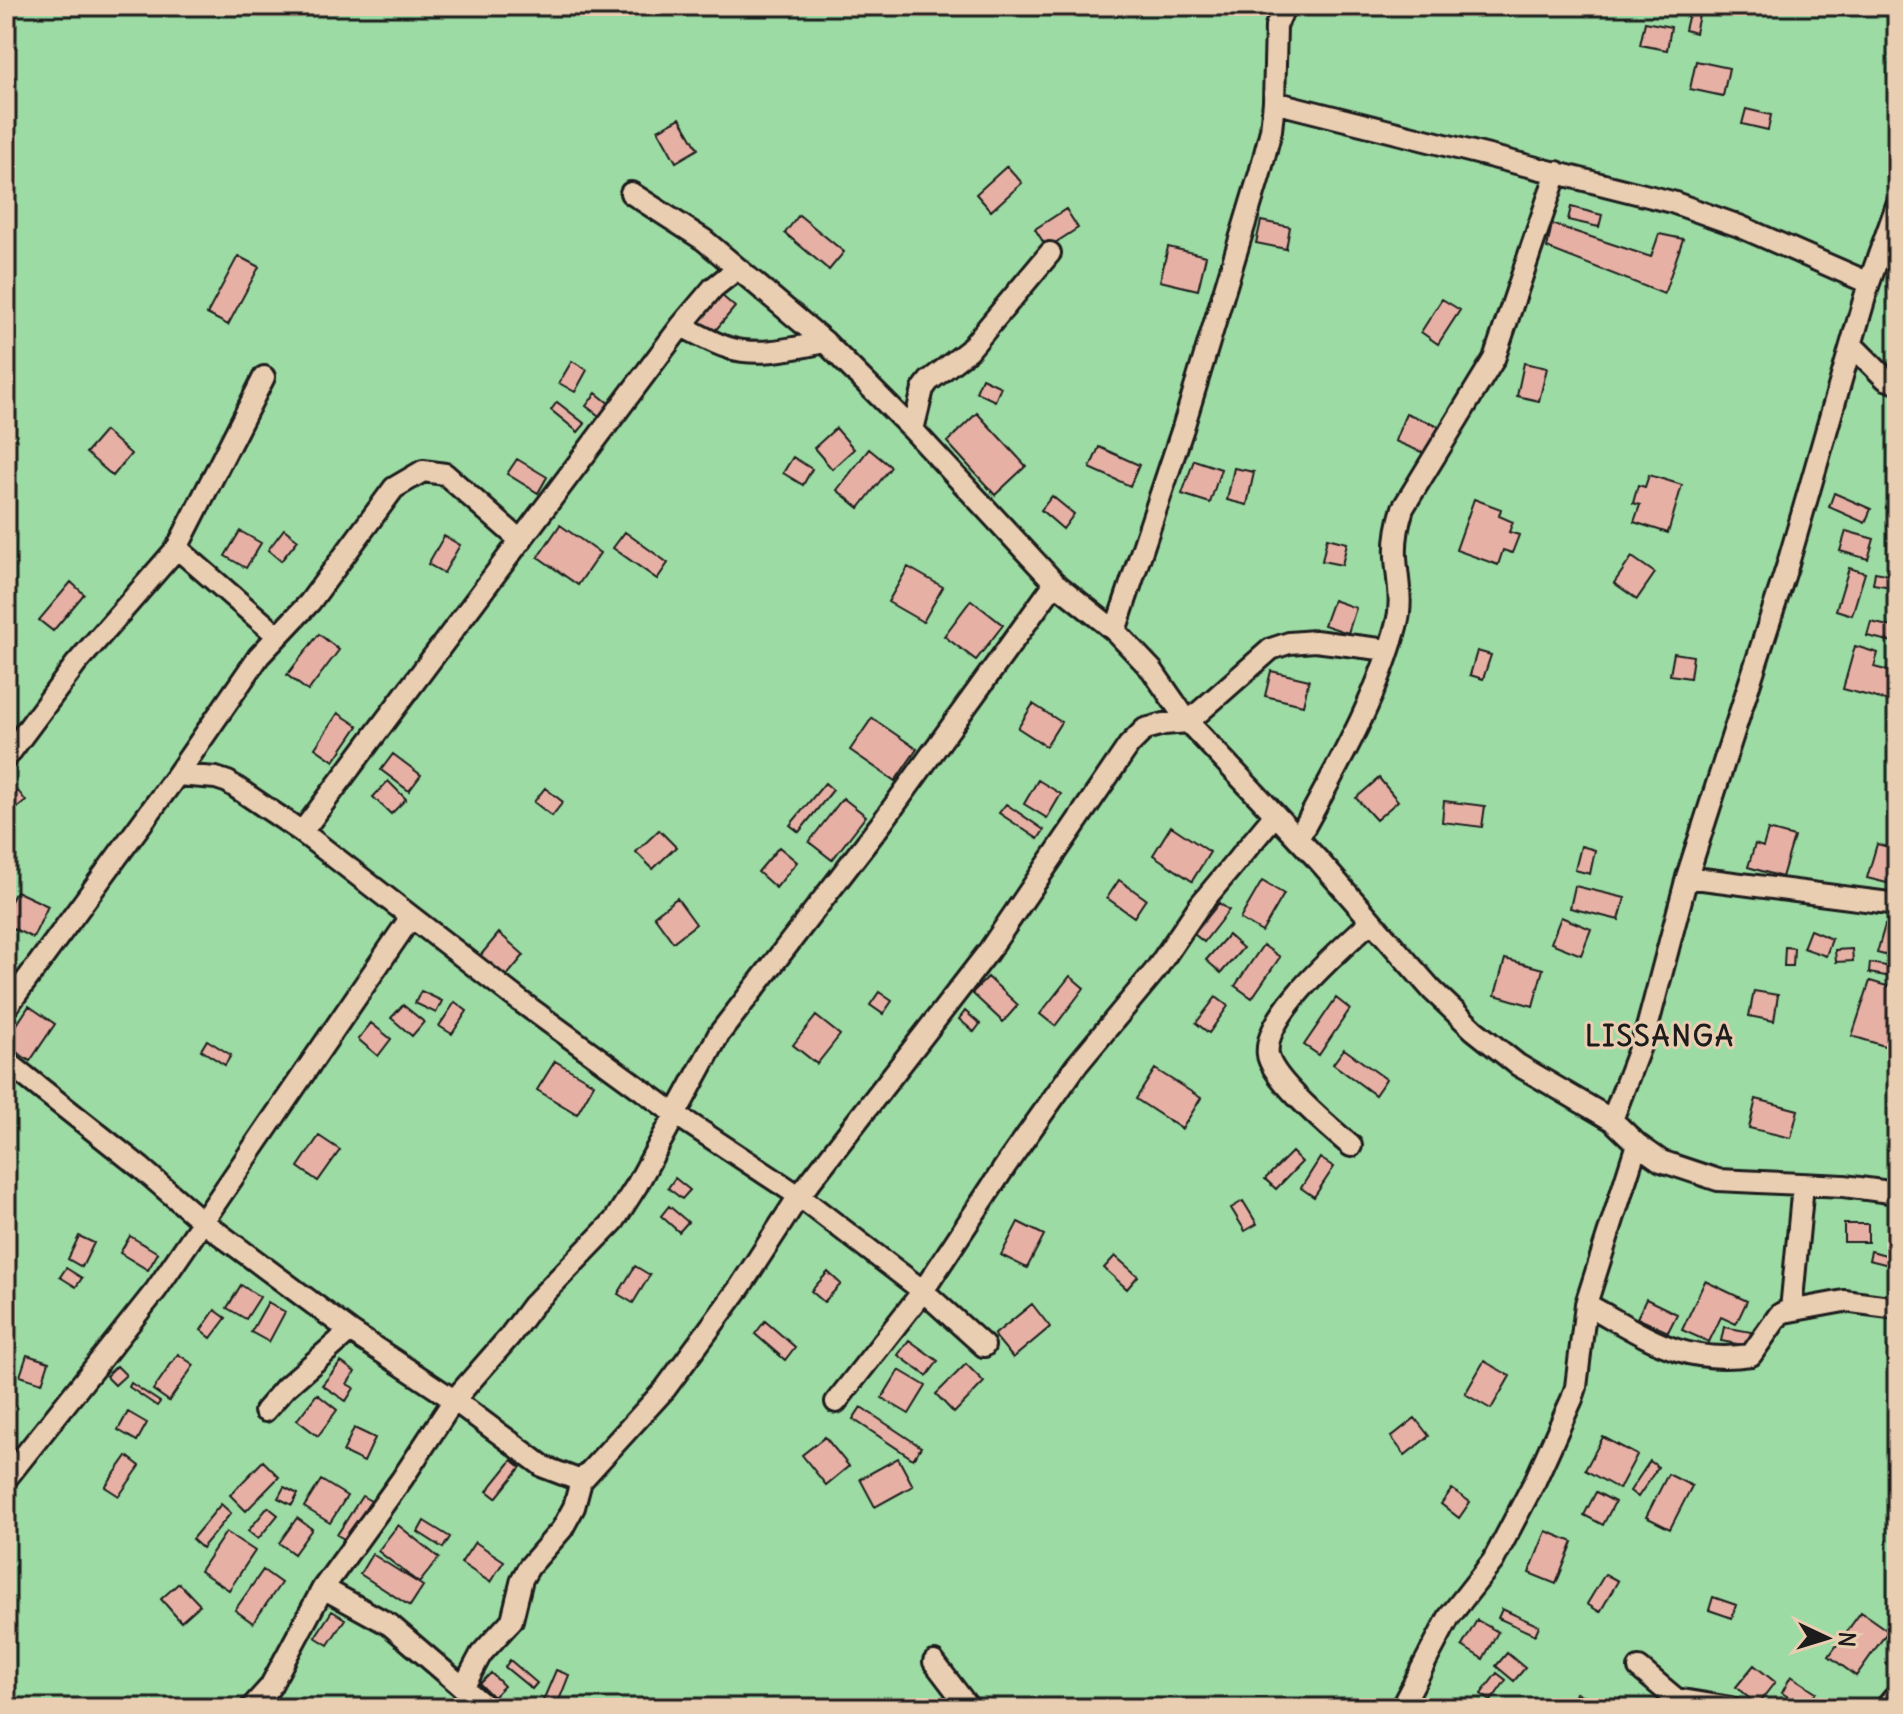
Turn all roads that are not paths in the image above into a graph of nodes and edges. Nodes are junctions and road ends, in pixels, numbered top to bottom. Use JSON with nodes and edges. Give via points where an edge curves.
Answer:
{"nodes":[{"id":1,"x":1285,"y":6,"type":"edge"},
{"id":2,"x":1274,"y":102,"type":"junction"},
{"id":3,"x":1557,"y":172,"type":"junction"},
{"id":4,"x":631,"y":193,"type":"dead end"},
{"id":5,"x":1897,"y":205,"type":"edge"},
{"id":6,"x":1050,"y":253,"type":"dead end"},
{"id":7,"x":737,"y":269,"type":"junction"},
{"id":8,"x":1869,"y":283,"type":"junction"},
{"id":9,"x":681,"y":326,"type":"junction"},
{"id":10,"x":825,"y":342,"type":"junction"},
{"id":11,"x":1853,"y":346,"type":"junction"},
{"id":12,"x":264,"y":377,"type":"dead end"},
{"id":13,"x":1897,"y":383,"type":"edge"},
{"id":14,"x":913,"y":430,"type":"junction"},
{"id":15,"x":521,"y":541,"type":"junction"},
{"id":16,"x":177,"y":548,"type":"junction"},
{"id":17,"x":1055,"y":583,"type":"junction"},
{"id":18,"x":1115,"y":631,"type":"junction"},
{"id":19,"x":278,"y":636,"type":"junction"},
{"id":20,"x":1388,"y":650,"type":"junction"},
{"id":21,"x":1188,"y":722,"type":"junction"},
{"id":22,"x":6,"y":758,"type":"edge"},
{"id":23,"x":177,"y":775,"type":"junction"},
{"id":24,"x":1274,"y":816,"type":"junction"},
{"id":25,"x":302,"y":832,"type":"junction"},
{"id":26,"x":1298,"y":839,"type":"junction"},
{"id":27,"x":1687,"y":877,"type":"junction"},
{"id":28,"x":1897,"y":904,"type":"edge"},
{"id":29,"x":411,"y":917,"type":"junction"},
{"id":30,"x":1371,"y":921,"type":"junction"},
{"id":31,"x":6,"y":1008,"type":"edge"},
{"id":32,"x":6,"y":1061,"type":"edge"},
{"id":33,"x":675,"y":1114,"type":"junction"},
{"id":34,"x":1612,"y":1120,"type":"junction"},
{"id":35,"x":1637,"y":1144,"type":"junction"},
{"id":36,"x":1351,"y":1146,"type":"dead end"},
{"id":37,"x":1803,"y":1185,"type":"junction"},
{"id":38,"x":1897,"y":1193,"type":"edge"},
{"id":39,"x":799,"y":1196,"type":"junction"},
{"id":40,"x":202,"y":1221,"type":"junction"},
{"id":41,"x":923,"y":1291,"type":"junction"},
{"id":42,"x":1586,"y":1304,"type":"junction"},
{"id":43,"x":1897,"y":1308,"type":"edge"},
{"id":44,"x":1791,"y":1310,"type":"junction"},
{"id":45,"x":350,"y":1331,"type":"junction"},
{"id":46,"x":984,"y":1346,"type":"dead end"},
{"id":47,"x":454,"y":1400,"type":"junction"},
{"id":48,"x":836,"y":1402,"type":"dead end"},
{"id":49,"x":265,"y":1411,"type":"dead end"},
{"id":50,"x":6,"y":1479,"type":"edge"},
{"id":51,"x":581,"y":1481,"type":"junction"},
{"id":52,"x":323,"y":1588,"type":"junction"},
{"id":53,"x":934,"y":1662,"type":"dead end"},
{"id":54,"x":1639,"y":1668,"type":"dead end"},
{"id":55,"x":463,"y":1688,"type":"junction"},
{"id":56,"x":1897,"y":1702,"type":"edge"},
{"id":57,"x":251,"y":1708,"type":"edge"},
{"id":58,"x":487,"y":1708,"type":"edge"},
{"id":59,"x":969,"y":1708,"type":"edge"},
{"id":60,"x":1401,"y":1708,"type":"edge"},
{"id":61,"x":1731,"y":1708,"type":"edge"},
{"id":62,"x":1892,"y":1708,"type":"edge"}],
"edges":[{"from":1,"to":2,"type":"street","via":[[1276,26]]},
{"from":2,"to":3,"type":"street"},
{"from":2,"to":18,"type":"street","via":[[1271,130],[1183,428]]},
{"from":3,"to":8,"type":"street","via":[[1739,226]]},
{"from":3,"to":20,"type":"street","via":[[1494,359],[1403,508],[1395,554],[1401,605]]},
{"from":4,"to":7,"type":"street","via":[[704,240]]},
{"from":5,"to":8,"type":"street"},
{"from":6,"to":14,"type":"street","via":[[969,350],[929,381]]},
{"from":7,"to":9,"type":"street"},
{"from":7,"to":10,"type":"street"},
{"from":8,"to":11,"type":"street"},
{"from":9,"to":10,"type":"street","via":[[729,348],[749,351]]},
{"from":9,"to":15,"type":"street"},
{"from":10,"to":14,"type":"street"},
{"from":11,"to":13,"type":"street","via":[[1886,379]]},
{"from":11,"to":27,"type":"street"},
{"from":12,"to":16,"type":"street"},
{"from":14,"to":17,"type":"street"},
{"from":15,"to":19,"type":"street","via":[[445,474],[423,471],[394,488],[310,602]]},
{"from":15,"to":25,"type":"street"},
{"from":16,"to":19,"type":"street"},
{"from":16,"to":22,"type":"street","via":[[76,664]]},
{"from":17,"to":18,"type":"street"},
{"from":17,"to":33,"type":"street","via":[[881,824],[719,1034]]},
{"from":18,"to":21,"type":"street","via":[[1152,670]]},
{"from":19,"to":23,"type":"street"},
{"from":20,"to":21,"type":"street","via":[[1315,641],[1271,649]]},
{"from":20,"to":26,"type":"street","via":[[1365,713]]},
{"from":21,"to":24,"type":"street"},
{"from":21,"to":39,"type":"street","via":[[1145,729],[1129,745],[988,952]]},
{"from":23,"to":25,"type":"street","via":[[228,782]]},
{"from":23,"to":31,"type":"street"},
{"from":24,"to":26,"type":"street"},
{"from":24,"to":41,"type":"street","via":[[1076,1066]]},
{"from":25,"to":29,"type":"street"},
{"from":26,"to":30,"type":"street"},
{"from":27,"to":28,"type":"street"},
{"from":27,"to":34,"type":"street","via":[[1650,1018]]},
{"from":29,"to":33,"type":"street"},
{"from":29,"to":40,"type":"street"},
{"from":30,"to":34,"type":"street","via":[[1474,1030],[1518,1065]]},
{"from":30,"to":36,"type":"street","via":[[1301,990],[1269,1035],[1268,1056],[1276,1071]]},
{"from":32,"to":40,"type":"street"},
{"from":33,"to":39,"type":"street"},
{"from":33,"to":47,"type":"street","via":[[614,1221],[532,1306]]},
{"from":34,"to":35,"type":"street"},
{"from":35,"to":37,"type":"street","via":[[1661,1161],[1718,1180]]},
{"from":35,"to":42,"type":"street"},
{"from":37,"to":38,"type":"street"},
{"from":37,"to":44,"type":"street"},
{"from":39,"to":41,"type":"street"},
{"from":39,"to":51,"type":"street","via":[[665,1389]]},
{"from":40,"to":45,"type":"street"},
{"from":40,"to":50,"type":"street","via":[[156,1290]]},
{"from":41,"to":46,"type":"street"},
{"from":41,"to":48,"type":"street"},
{"from":42,"to":44,"type":"street","via":[[1663,1346],[1712,1358],[1751,1355],[1779,1315]]},
{"from":42,"to":60,"type":"street","via":[[1576,1387],[1566,1413],[1493,1561],[1449,1617]]},
{"from":43,"to":44,"type":"street","via":[[1844,1301]]},
{"from":45,"to":47,"type":"street"},
{"from":45,"to":49,"type":"street"},
{"from":47,"to":51,"type":"street","via":[[544,1467]]},
{"from":47,"to":52,"type":"street"},
{"from":51,"to":55,"type":"street","via":[[562,1529],[522,1579],[512,1620],[481,1654]]},
{"from":52,"to":55,"type":"street","via":[[390,1625]]},
{"from":52,"to":57,"type":"street","via":[[270,1687]]},
{"from":53,"to":59,"type":"street"},
{"from":54,"to":61,"type":"street","via":[[1676,1699]]},
{"from":55,"to":58,"type":"street"},
{"from":56,"to":62,"type":"street"}]}
